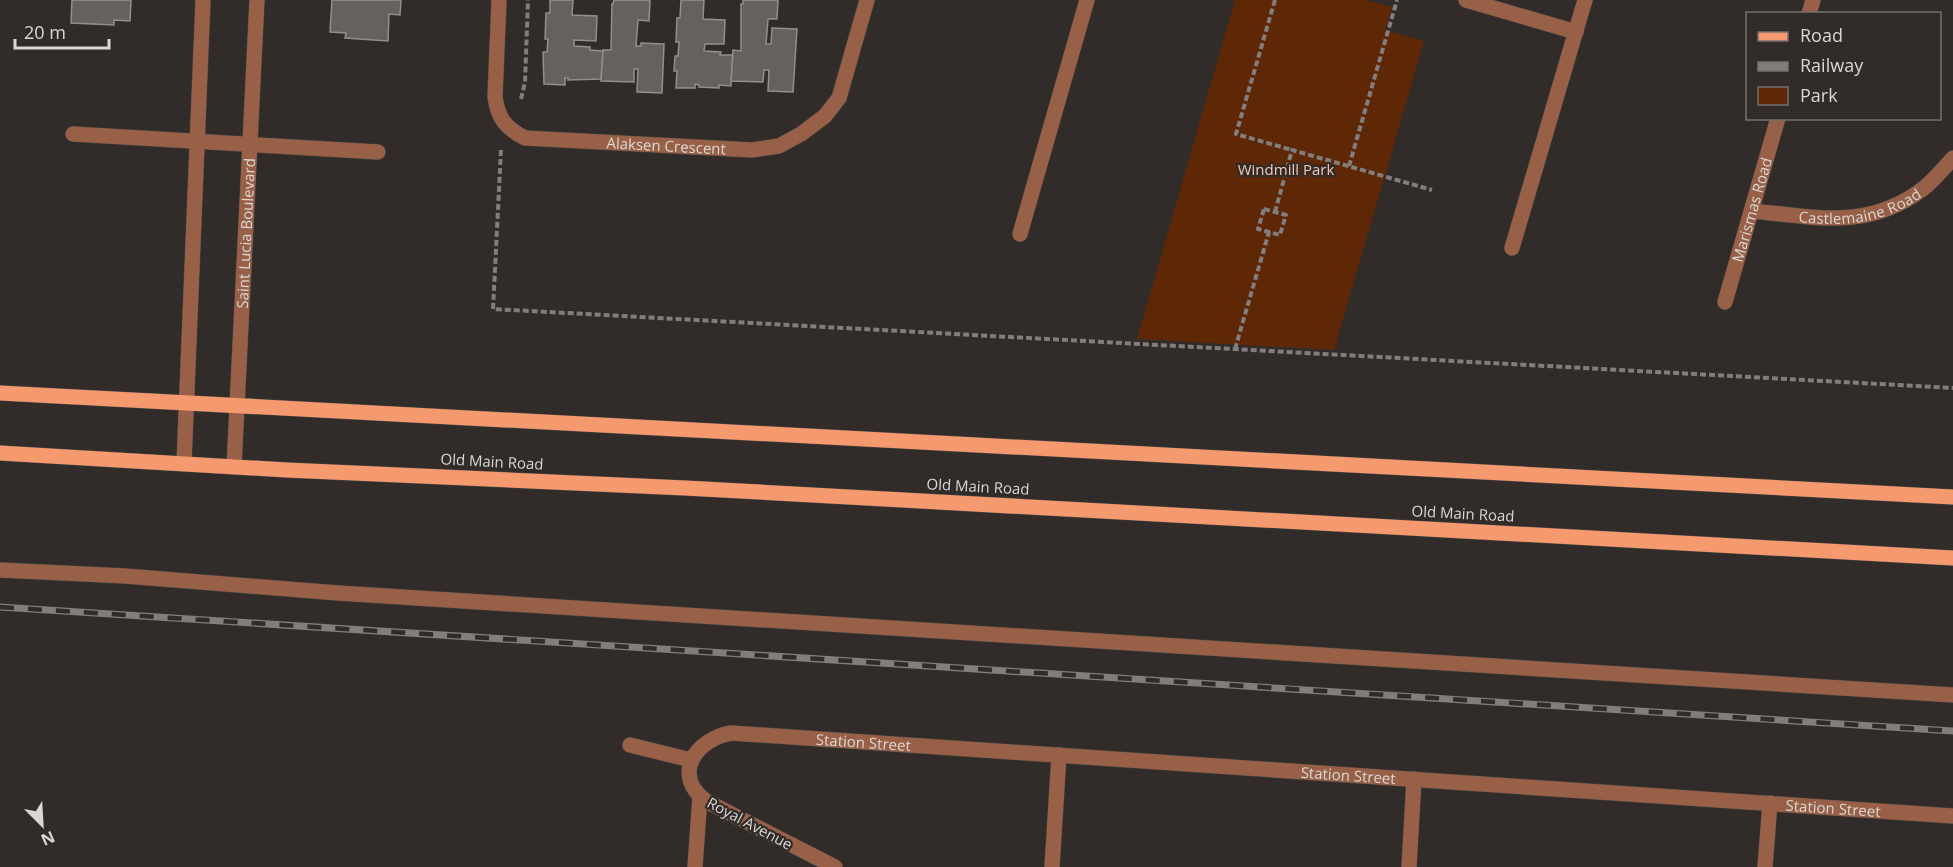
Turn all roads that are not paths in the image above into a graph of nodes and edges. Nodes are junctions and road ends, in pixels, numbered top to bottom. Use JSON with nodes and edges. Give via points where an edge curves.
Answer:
{"nodes":[{"id":1,"x":203,"y":0,"type":"edge"},
{"id":2,"x":257,"y":0,"type":"edge"},
{"id":3,"x":499,"y":0,"type":"edge"},
{"id":4,"x":867,"y":0,"type":"edge"},
{"id":5,"x":1088,"y":0,"type":"edge"},
{"id":6,"x":1466,"y":0,"type":"edge"},
{"id":7,"x":1585,"y":0,"type":"edge"},
{"id":8,"x":1576,"y":32,"type":"junction"},
{"id":9,"x":1777,"y":120,"type":"edge"},
{"id":10,"x":73,"y":134,"type":"dead end"},
{"id":11,"x":198,"y":141,"type":"junction"},
{"id":12,"x":250,"y":144,"type":"junction"},
{"id":13,"x":378,"y":152,"type":"dead end"},
{"id":14,"x":1953,"y":158,"type":"edge"},
{"id":15,"x":1752,"y":211,"type":"junction"},
{"id":16,"x":1020,"y":234,"type":"dead end"},
{"id":17,"x":1512,"y":248,"type":"dead end"},
{"id":18,"x":1725,"y":302,"type":"dead end"},
{"id":19,"x":0,"y":393,"type":"edge"},
{"id":20,"x":188,"y":404,"type":"junction"},
{"id":21,"x":238,"y":407,"type":"junction"},
{"id":22,"x":0,"y":453,"type":"edge"},
{"id":23,"x":184,"y":463,"type":"junction"},
{"id":24,"x":234,"y":466,"type":"junction"},
{"id":25,"x":1953,"y":497,"type":"edge"},
{"id":26,"x":1953,"y":558,"type":"edge"},
{"id":27,"x":0,"y":570,"type":"edge"},
{"id":28,"x":1953,"y":695,"type":"edge"},
{"id":29,"x":630,"y":745,"type":"dead end"},
{"id":30,"x":1059,"y":755,"type":"junction"},
{"id":31,"x":692,"y":760,"type":"junction"},
{"id":32,"x":1414,"y":779,"type":"junction"},
{"id":33,"x":699,"y":795,"type":"junction"},
{"id":34,"x":1770,"y":803,"type":"junction"},
{"id":35,"x":1953,"y":816,"type":"edge"},
{"id":36,"x":695,"y":867,"type":"edge"},
{"id":37,"x":835,"y":867,"type":"edge"},
{"id":38,"x":1052,"y":867,"type":"edge"},
{"id":39,"x":1409,"y":867,"type":"edge"},
{"id":40,"x":1765,"y":867,"type":"edge"}],
"edges":[{"from":1,"to":11,"type":"street"},
{"from":2,"to":12,"type":"street","name":"Saint Lucia Boulevard"},
{"from":3,"to":4,"type":"street","name":"Alaksen Crescent","via":[[495,97],[497,112],[513,132],[525,138],[752,150],[779,146],[801,134],[825,116],[839,98]]},
{"from":5,"to":16,"type":"street"},
{"from":6,"to":8,"type":"street"},
{"from":7,"to":8,"type":"street"},
{"from":8,"to":17,"type":"street"},
{"from":9,"to":15,"type":"street","name":"Marismas Road"},
{"from":10,"to":11,"type":"street"},
{"from":11,"to":12,"type":"street"},
{"from":11,"to":20,"type":"street"},
{"from":12,"to":13,"type":"street"},
{"from":12,"to":21,"type":"street","name":"Saint Lucia Boulevard"},
{"from":14,"to":15,"type":"street","name":"Castlemaine Road","via":[[1918,192],[1875,214],[1836,219]]},
{"from":15,"to":18,"type":"street","name":"Marismas Road"},
{"from":19,"to":20,"type":"main road"},
{"from":20,"to":21,"type":"main road"},
{"from":20,"to":23,"type":"street"},
{"from":21,"to":24,"type":"street","name":"Saint Lucia Boulevard"},
{"from":21,"to":25,"type":"main road"},
{"from":22,"to":23,"type":"main road","name":"Old Main Road"},
{"from":23,"to":24,"type":"main road","name":"Old Main Road"},
{"from":24,"to":26,"type":"main road","name":"Old Main Road"},
{"from":27,"to":28,"type":"street"},
{"from":29,"to":31,"type":"street"},
{"from":30,"to":31,"type":"street","name":"Station Street","via":[[731,733],[703,744]]},
{"from":30,"to":32,"type":"street","name":"Station Street"},
{"from":30,"to":38,"type":"street"},
{"from":31,"to":33,"type":"street","via":[[690,778]]},
{"from":32,"to":34,"type":"street","name":"Station Street"},
{"from":32,"to":39,"type":"street"},
{"from":33,"to":36,"type":"street"},
{"from":33,"to":37,"type":"street","name":"Royal Avenue"},
{"from":34,"to":35,"type":"street","name":"Station Street"},
{"from":34,"to":40,"type":"street"}]}
